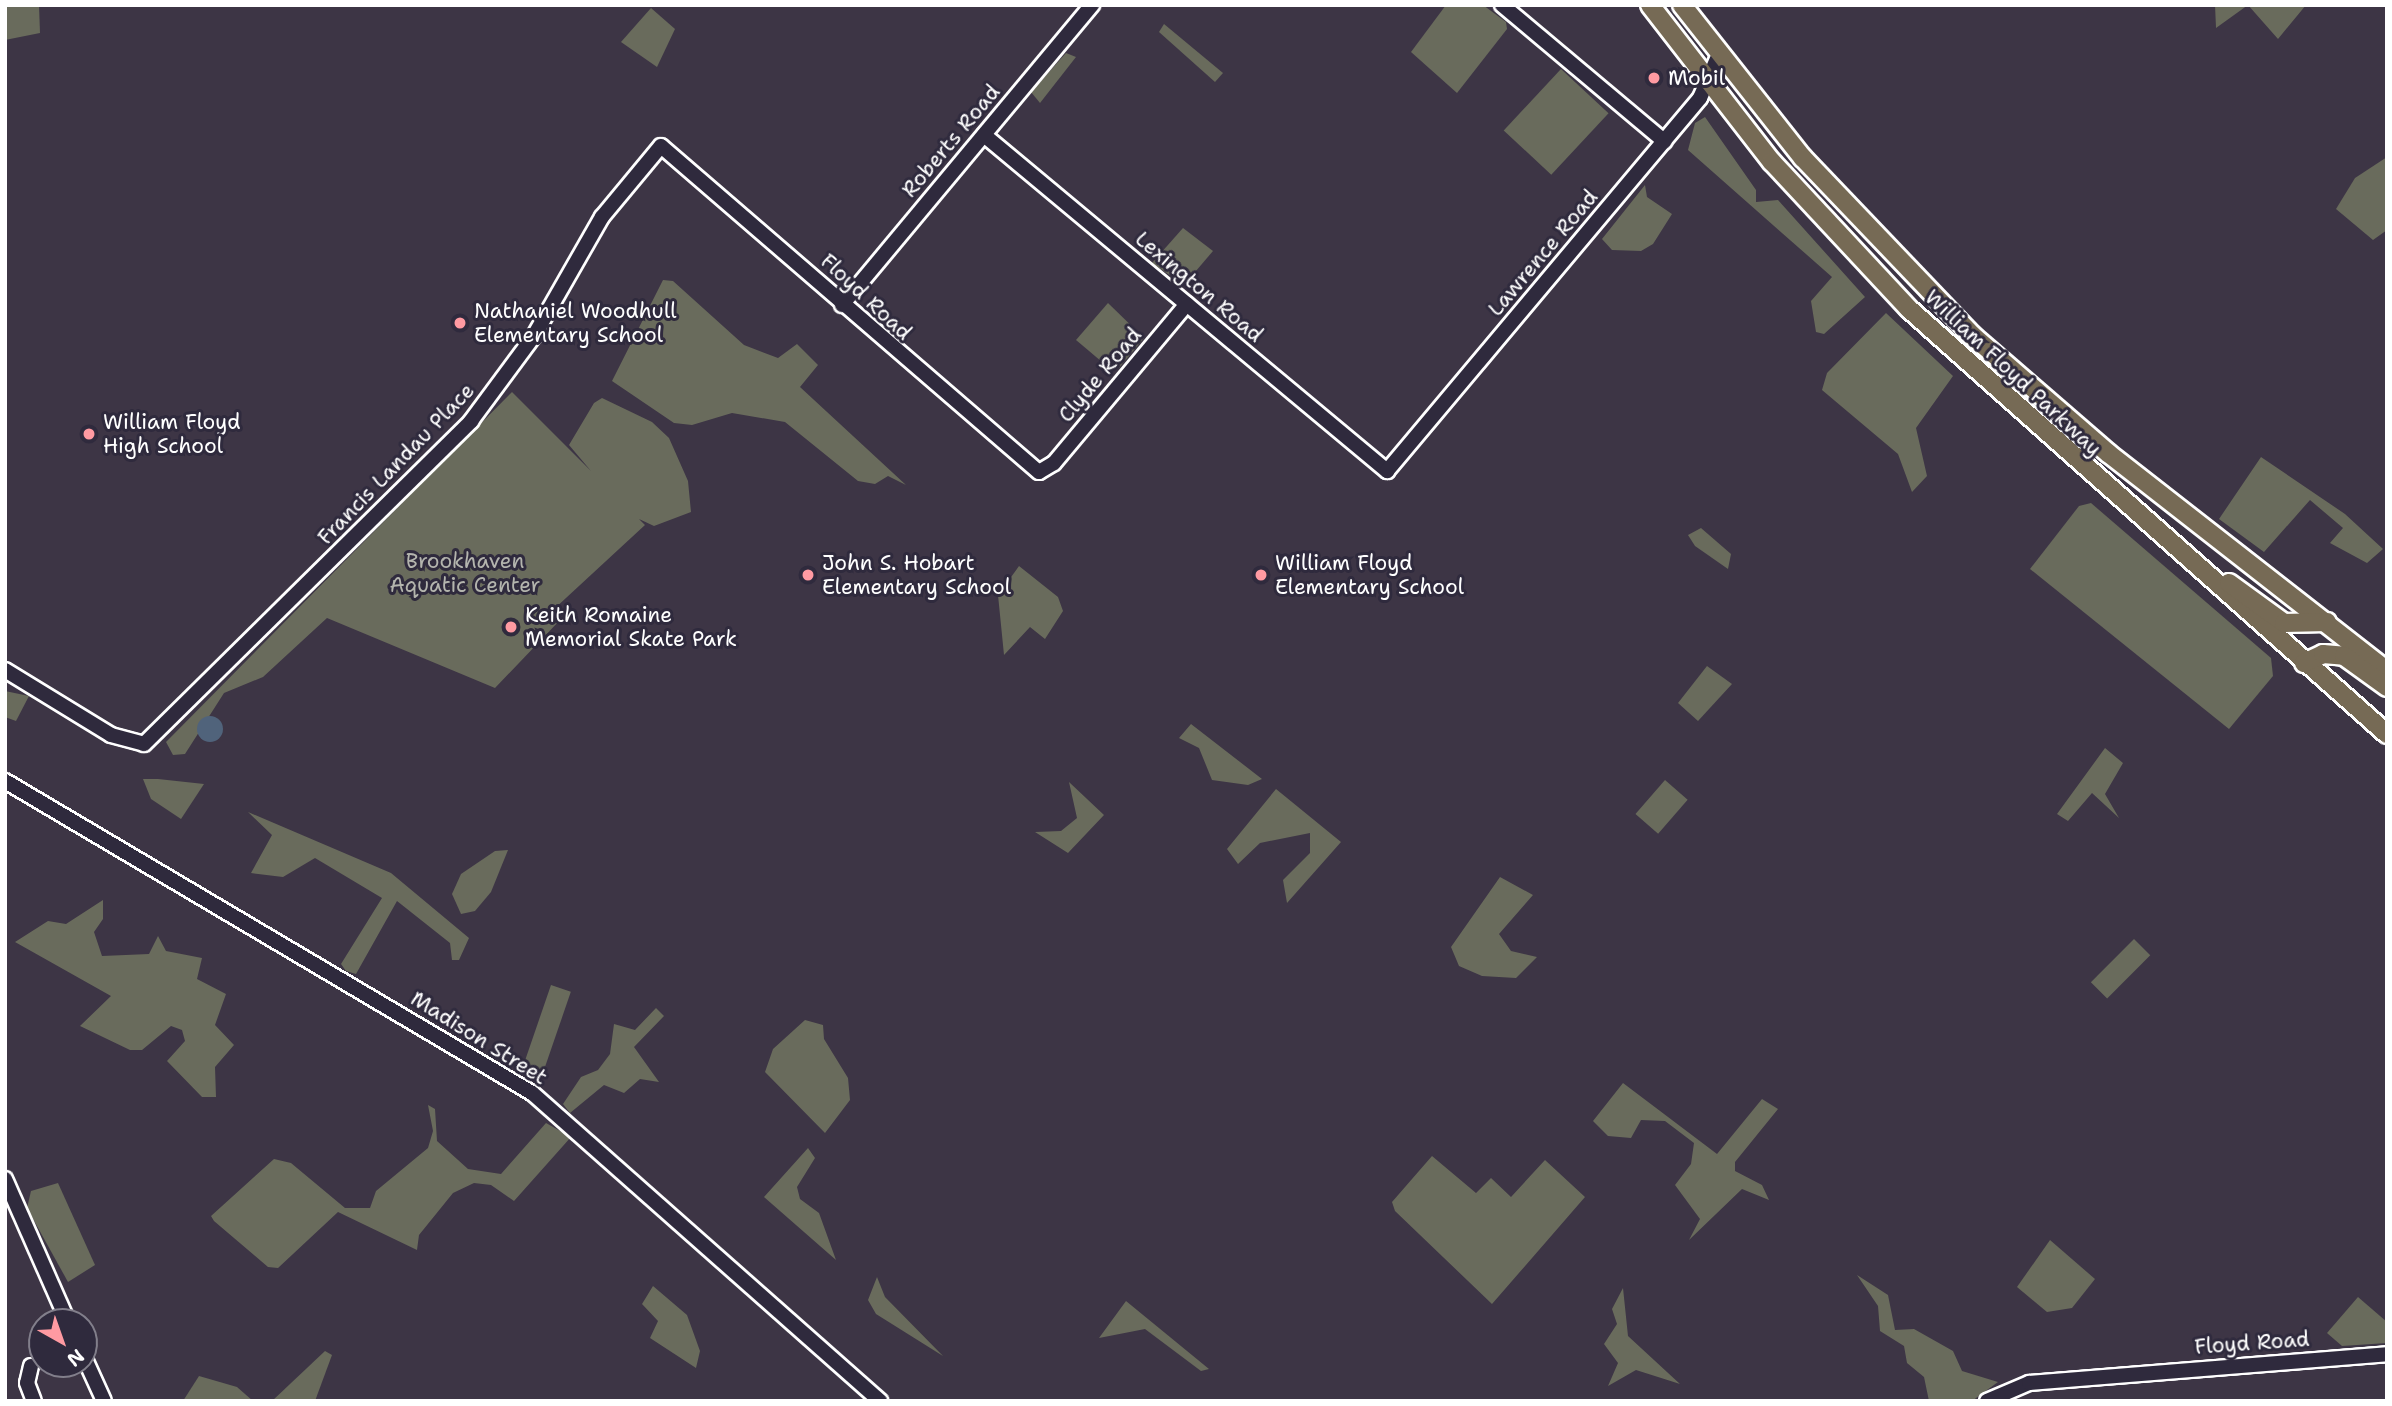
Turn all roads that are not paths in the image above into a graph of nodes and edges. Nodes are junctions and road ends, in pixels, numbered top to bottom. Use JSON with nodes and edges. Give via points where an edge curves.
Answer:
{"nodes":[{"id":1,"x":1092,"y":5,"type":"edge"},
{"id":2,"x":1502,"y":5,"type":"edge"},
{"id":3,"x":1650,"y":5,"type":"edge"},
{"id":4,"x":1682,"y":5,"type":"edge"},
{"id":5,"x":1719,"y":54,"type":"junction"},
{"id":6,"x":1707,"y":82,"type":"junction"},
{"id":7,"x":984,"y":135,"type":"junction"},
{"id":8,"x":1664,"y":141,"type":"junction"},
{"id":9,"x":661,"y":146,"type":"joint"},
{"id":10,"x":842,"y":304,"type":"junction"},
{"id":11,"x":1187,"y":304,"type":"junction"},
{"id":12,"x":1045,"y":471,"type":"joint"},
{"id":13,"x":1387,"y":471,"type":"joint"},
{"id":14,"x":2146,"y":526,"type":"junction"},
{"id":15,"x":2327,"y":622,"type":"junction"},
{"id":16,"x":2304,"y":663,"type":"junction"},
{"id":17,"x":5,"y":670,"type":"edge"},
{"id":18,"x":2387,"y":671,"type":"edge"},
{"id":19,"x":2387,"y":687,"type":"edge"},
{"id":20,"x":2387,"y":734,"type":"edge"},
{"id":21,"x":5,"y":781,"type":"edge"},
{"id":22,"x":5,"y":1180,"type":"edge"},
{"id":23,"x":62,"y":1308,"type":"edge"},
{"id":24,"x":2387,"y":1354,"type":"edge"},
{"id":25,"x":28,"y":1378,"type":"edge"},
{"id":26,"x":94,"y":1378,"type":"edge"},
{"id":27,"x":34,"y":1401,"type":"edge"},
{"id":28,"x":104,"y":1401,"type":"edge"},
{"id":29,"x":880,"y":1401,"type":"edge"},
{"id":30,"x":1987,"y":1401,"type":"edge"}],
"edges":[{"from":1,"to":7,"type":"street","name":"Roberts Road"},
{"from":2,"to":8,"type":"street"},
{"from":3,"to":6,"type":"highway","name":"William Floyd Parkway"},
{"from":4,"to":5,"type":"highway","name":"William Floyd Parkway"},
{"from":5,"to":6,"type":"street","name":"Lawrence Road"},
{"from":5,"to":15,"type":"highway","name":"William Floyd Parkway","via":[[1844,204],[1973,336],[2108,453]]},
{"from":6,"to":8,"type":"street","name":"Lawrence Road"},
{"from":6,"to":14,"type":"highway","name":"William Floyd Parkway","via":[[1883,283]]},
{"from":7,"to":10,"type":"street","name":"Roberts Road"},
{"from":7,"to":11,"type":"street","name":"Lexington Road"},
{"from":8,"to":13,"type":"street","name":"Lawrence Road"},
{"from":9,"to":10,"type":"street","name":"Floyd Road"},
{"from":9,"to":17,"type":"street","name":"Francis Landau Place","via":[[602,217],[513,368],[471,421],[144,744],[111,735]]},
{"from":10,"to":12,"type":"street","name":"Floyd Road","via":[[1028,467]]},
{"from":11,"to":12,"type":"street","name":"Clyde Road"},
{"from":11,"to":13,"type":"street","name":"Lexington Road"},
{"from":14,"to":15,"type":"highway","via":[[2279,621]]},
{"from":14,"to":16,"type":"highway","name":"William Floyd Parkway"},
{"from":15,"to":18,"type":"highway","name":"William Floyd Parkway"},
{"from":16,"to":19,"type":"highway","via":[[2327,653],[2344,656]]},
{"from":16,"to":20,"type":"highway","name":"William Floyd Parkway"},
{"from":21,"to":29,"type":"street","name":"Madison Street","via":[[532,1093]]},
{"from":22,"to":23,"type":"street"},
{"from":24,"to":30,"type":"street","name":"Floyd Road","via":[[2029,1383]]},
{"from":25,"to":27,"type":"street"},
{"from":26,"to":28,"type":"street"}]}
